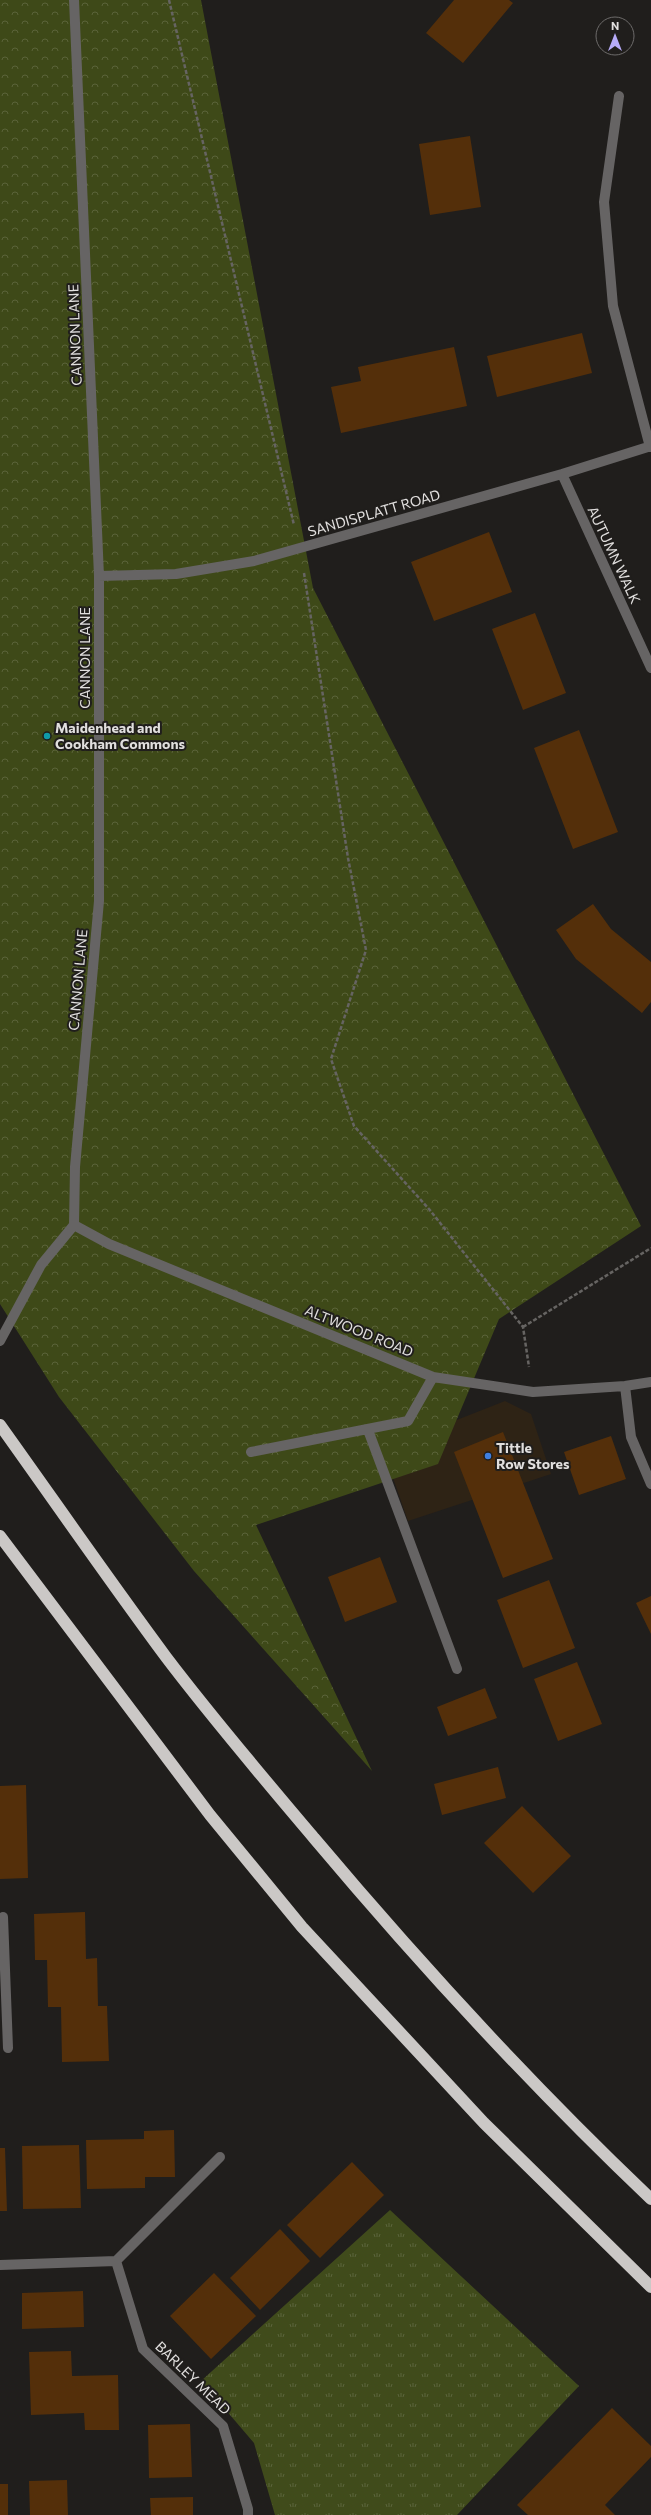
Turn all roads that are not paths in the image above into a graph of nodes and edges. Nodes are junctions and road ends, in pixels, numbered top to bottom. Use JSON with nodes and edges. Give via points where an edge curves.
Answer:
{"nodes":[{"id":1,"x":74,"y":0,"type":"edge"},
{"id":2,"x":618,"y":96,"type":"dead end"},
{"id":3,"x":651,"y":446,"type":"edge"},
{"id":4,"x":562,"y":474,"type":"junction"},
{"id":5,"x":99,"y":576,"type":"junction"},
{"id":6,"x":651,"y":668,"type":"edge"},
{"id":7,"x":74,"y":1225,"type":"junction"},
{"id":8,"x":0,"y":1341,"type":"edge"},
{"id":9,"x":432,"y":1377,"type":"junction"},
{"id":10,"x":651,"y":1382,"type":"edge"},
{"id":11,"x":625,"y":1386,"type":"junction"},
{"id":12,"x":0,"y":1425,"type":"edge"},
{"id":13,"x":368,"y":1430,"type":"junction"},
{"id":14,"x":251,"y":1452,"type":"dead end"},
{"id":15,"x":651,"y":1484,"type":"edge"},
{"id":16,"x":0,"y":1536,"type":"edge"},
{"id":17,"x":457,"y":1669,"type":"dead end"},
{"id":18,"x":3,"y":1917,"type":"dead end"},
{"id":19,"x":2,"y":1949,"type":"edge"},
{"id":20,"x":8,"y":2048,"type":"dead end"},
{"id":21,"x":220,"y":2157,"type":"dead end"},
{"id":22,"x":651,"y":2199,"type":"edge"},
{"id":23,"x":116,"y":2261,"type":"junction"},
{"id":24,"x":0,"y":2264,"type":"edge"},
{"id":25,"x":651,"y":2287,"type":"edge"},
{"id":26,"x":248,"y":2515,"type":"edge"}],
"edges":[{"from":1,"to":5,"type":"street","name":"CANNON LANE"},
{"from":2,"to":3,"type":"street","via":[[604,202],[612,306]]},
{"from":3,"to":4,"type":"street","name":"SANDISPLATT ROAD"},
{"from":4,"to":5,"type":"street","name":"SANDISPLATT ROAD","via":[[254,561],[176,574]]},
{"from":4,"to":6,"type":"street","name":"AUTUMN WALK"},
{"from":5,"to":7,"type":"street","name":"CANNON LANE","via":[[99,901],[75,1167]]},
{"from":7,"to":8,"type":"street","via":[[41,1265]]},
{"from":7,"to":9,"type":"street","name":"ALTWOOD ROAD","via":[[109,1244]]},
{"from":9,"to":11,"type":"street","name":"ALTWOOD ROAD","via":[[533,1392]]},
{"from":9,"to":13,"type":"street","via":[[408,1421]]},
{"from":10,"to":11,"type":"street","name":"ALTWOOD ROAD"},
{"from":11,"to":15,"type":"street","via":[[631,1436]]},
{"from":12,"to":22,"type":"highway","via":[[167,1658],[265,1780],[363,1896],[471,2017]]},
{"from":13,"to":14,"type":"street"},
{"from":13,"to":17,"type":"street"},
{"from":16,"to":25,"type":"highway","via":[[210,1815],[302,1927],[484,2123]]},
{"from":18,"to":19,"type":"street"},
{"from":19,"to":20,"type":"street"},
{"from":21,"to":23,"type":"street"},
{"from":23,"to":24,"type":"street"},
{"from":23,"to":26,"type":"street","name":"BARLEY MEAD","via":[[143,2349],[224,2426]]}]}
